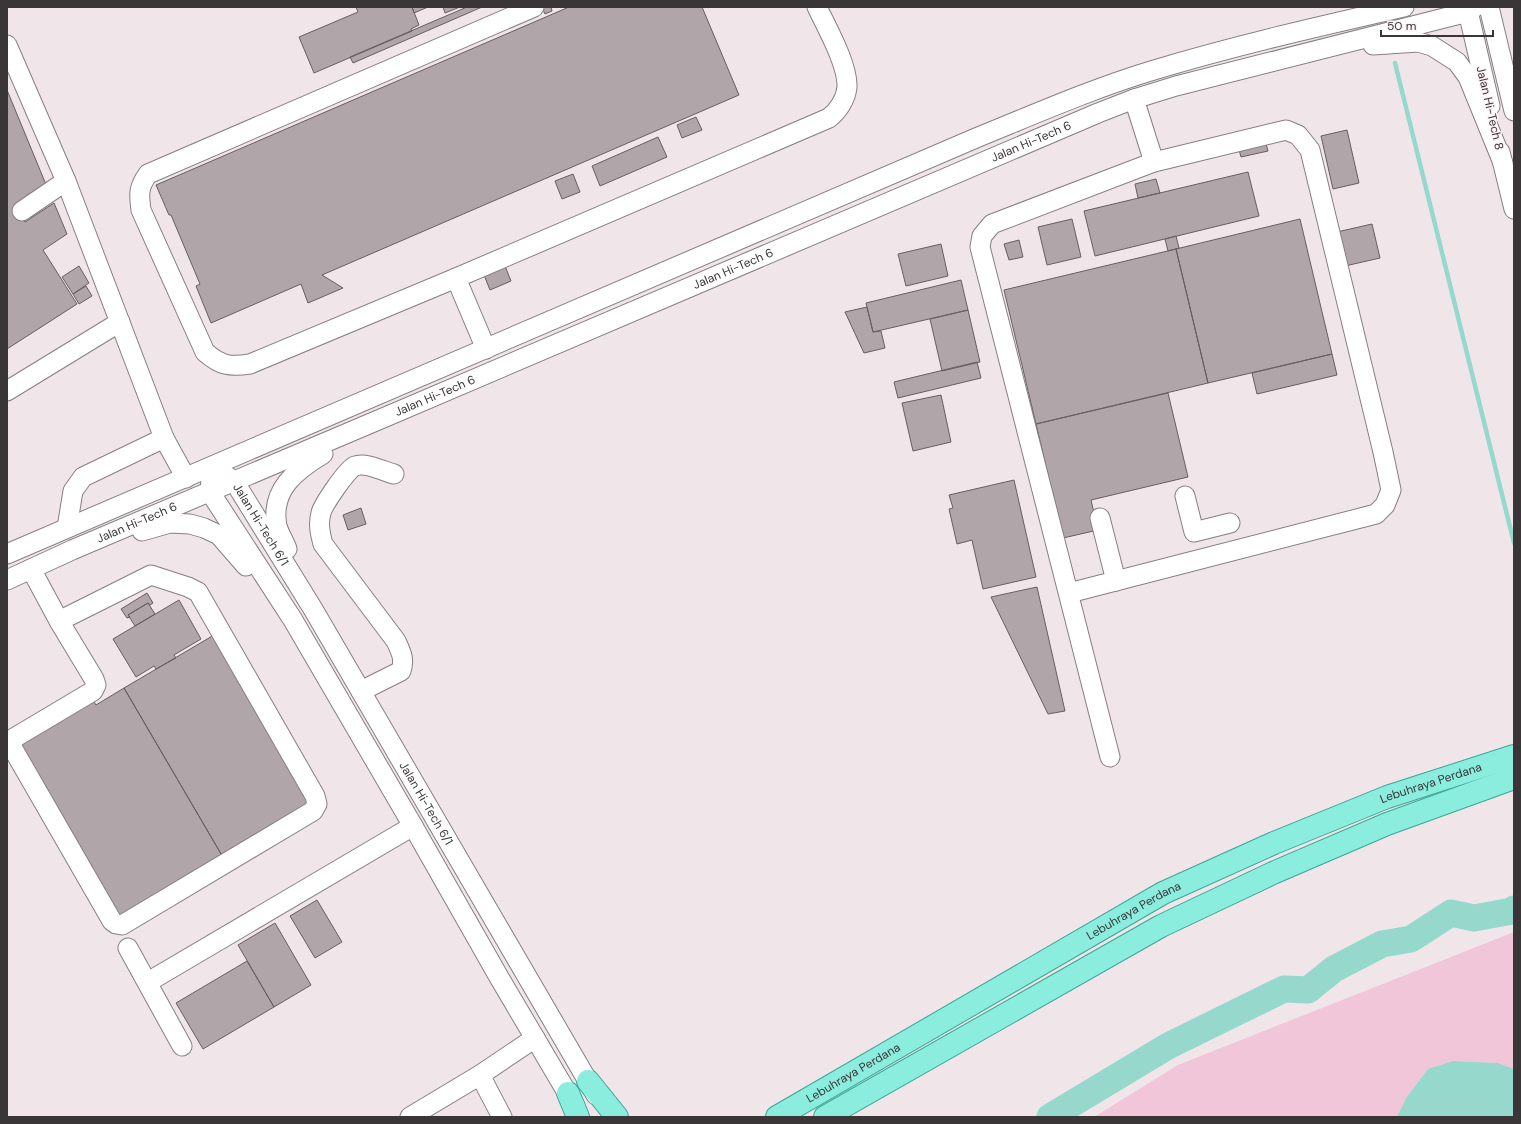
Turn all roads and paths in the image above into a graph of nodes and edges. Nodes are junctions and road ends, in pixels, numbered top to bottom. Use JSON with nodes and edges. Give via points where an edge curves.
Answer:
{"nodes":[{"id":1,"x":534,"y":7,"type":"edge"},
{"id":2,"x":817,"y":7,"type":"edge"},
{"id":3,"x":1371,"y":7,"type":"edge"},
{"id":4,"x":1404,"y":7,"type":"edge"},
{"id":5,"x":1489,"y":7,"type":"edge"},
{"id":6,"x":1470,"y":9,"type":"edge"},
{"id":7,"x":1316,"y":27,"type":"junction"},
{"id":8,"x":7,"y":45,"type":"edge"},
{"id":9,"x":1319,"y":49,"type":"junction"},
{"id":10,"x":1134,"y":99,"type":"junction"},
{"id":11,"x":1514,"y":111,"type":"edge"},
{"id":12,"x":1154,"y":162,"type":"junction"},
{"id":13,"x":1503,"y":163,"type":"junction"},
{"id":14,"x":66,"y":181,"type":"junction"},
{"id":15,"x":1514,"y":209,"type":"edge"},
{"id":16,"x":22,"y":211,"type":"dead end"},
{"id":17,"x":456,"y":278,"type":"junction"},
{"id":18,"x":120,"y":322,"type":"junction"},
{"id":19,"x":486,"y":349,"type":"junction"},
{"id":20,"x":7,"y":391,"type":"edge"},
{"id":21,"x":383,"y":418,"type":"junction"},
{"id":22,"x":164,"y":438,"type":"junction"},
{"id":23,"x":213,"y":466,"type":"junction"},
{"id":24,"x":394,"y":474,"type":"dead end"},
{"id":25,"x":186,"y":478,"type":"junction"},
{"id":26,"x":234,"y":482,"type":"junction"},
{"id":27,"x":210,"y":492,"type":"junction"},
{"id":28,"x":1185,"y":496,"type":"dead end"},
{"id":29,"x":1100,"y":518,"type":"dead end"},
{"id":30,"x":1230,"y":523,"type":"dead end"},
{"id":31,"x":67,"y":528,"type":"junction"},
{"id":32,"x":72,"y":550,"type":"junction"},
{"id":33,"x":7,"y":554,"type":"edge"},
{"id":34,"x":31,"y":569,"type":"junction"},
{"id":35,"x":7,"y":580,"type":"edge"},
{"id":36,"x":1116,"y":581,"type":"junction"},
{"id":37,"x":1069,"y":593,"type":"junction"},
{"id":38,"x":313,"y":609,"type":"junction"},
{"id":39,"x":293,"y":620,"type":"junction"},
{"id":40,"x":59,"y":621,"type":"junction"},
{"id":41,"x":361,"y":691,"type":"junction"},
{"id":42,"x":1514,"y":756,"type":"edge"},
{"id":43,"x":1110,"y":757,"type":"dead end"},
{"id":44,"x":1514,"y":778,"type":"edge"},
{"id":45,"x":413,"y":826,"type":"junction"},
{"id":46,"x":128,"y":948,"type":"dead end"},
{"id":47,"x":148,"y":982,"type":"junction"},
{"id":48,"x":535,"y":1038,"type":"junction"},
{"id":49,"x":182,"y":1046,"type":"dead end"},
{"id":50,"x":480,"y":1075,"type":"junction"},
{"id":51,"x":588,"y":1081,"type":"junction"},
{"id":52,"x":568,"y":1094,"type":"joint"},
{"id":53,"x":410,"y":1117,"type":"edge"},
{"id":54,"x":502,"y":1117,"type":"edge"},
{"id":55,"x":580,"y":1117,"type":"edge"},
{"id":56,"x":608,"y":1117,"type":"edge"},
{"id":57,"x":617,"y":1117,"type":"edge"},
{"id":58,"x":777,"y":1117,"type":"edge"},
{"id":59,"x":825,"y":1117,"type":"edge"}],
"edges":[{"from":1,"to":17,"type":"street","via":[[148,174],[141,184],[140,210],[205,352],[216,362],[235,366],[250,364]]},
{"from":2,"to":17,"type":"street","via":[[844,67],[847,88],[836,113]]},
{"from":3,"to":7,"type":"street"},
{"from":4,"to":7,"type":"street","name":"Jalan Hi-Tech 6"},
{"from":5,"to":11,"type":"street","name":"Jalan Hi-Tech 8"},
{"from":6,"to":9,"type":"street","name":"Jalan Hi-Tech 6"},
{"from":6,"to":13,"type":"street","name":"Jalan Hi-Tech 8"},
{"from":7,"to":19,"type":"street","name":"Jalan Hi-Tech 6","via":[[1154,70],[1095,90],[969,141]]},
{"from":8,"to":14,"type":"street"},
{"from":9,"to":10,"type":"street","name":"Jalan Hi-Tech 6"},
{"from":9,"to":13,"type":"street","via":[[1418,42],[1443,52],[1457,62],[1468,77]]},
{"from":10,"to":12,"type":"street"},
{"from":10,"to":21,"type":"street","name":"Jalan Hi-Tech 6"},
{"from":12,"to":36,"type":"street","via":[[1286,130],[1298,135],[1310,150],[1391,490],[1385,505],[1376,514]]},
{"from":12,"to":37,"type":"street","via":[[992,224],[982,236],[980,247]]},
{"from":13,"to":15,"type":"street","name":"Jalan Hi-Tech 8"},
{"from":14,"to":16,"type":"street"},
{"from":14,"to":18,"type":"street"},
{"from":17,"to":19,"type":"street"},
{"from":18,"to":20,"type":"street"},
{"from":18,"to":22,"type":"street"},
{"from":19,"to":23,"type":"street","name":"Jalan Hi-Tech 6"},
{"from":21,"to":26,"type":"street","name":"Jalan Hi-Tech 6"},
{"from":21,"to":38,"type":"street","via":[[306,464],[290,478],[280,493],[277,526]]},
{"from":22,"to":25,"type":"street"},
{"from":22,"to":31,"type":"street","via":[[83,477],[73,490]]},
{"from":23,"to":25,"type":"street","name":"Jalan Hi-Tech 6"},
{"from":23,"to":26,"type":"street","name":"Jalan Hi-Tech 6/1"},
{"from":23,"to":27,"type":"street"},
{"from":24,"to":41,"type":"street","via":[[364,465],[355,466],[346,473],[321,512],[319,527],[323,544],[396,641],[402,656],[403,664],[400,671]]},
{"from":25,"to":31,"type":"street","name":"Jalan Hi-Tech 6"},
{"from":26,"to":27,"type":"street","name":"Jalan Hi-Tech 6"},
{"from":26,"to":38,"type":"street","name":"Jalan Hi-Tech 6/1"},
{"from":27,"to":32,"type":"street","name":"Jalan Hi-Tech 6"},
{"from":27,"to":39,"type":"street","name":"Jalan Hi-Tech 6/1"},
{"from":28,"to":30,"type":"street","via":[[1194,532]]},
{"from":29,"to":36,"type":"street"},
{"from":31,"to":33,"type":"street","name":"Jalan Hi-Tech 6"},
{"from":32,"to":34,"type":"street","name":"Jalan Hi-Tech 6"},
{"from":32,"to":39,"type":"street","via":[[170,523],[204,528],[219,535]]},
{"from":34,"to":35,"type":"street","name":"Jalan Hi-Tech 6"},
{"from":34,"to":40,"type":"street"},
{"from":36,"to":37,"type":"street"},
{"from":37,"to":43,"type":"street"},
{"from":38,"to":41,"type":"street","name":"Jalan Hi-Tech 6/1"},
{"from":39,"to":45,"type":"street","name":"Jalan Hi-Tech 6/1"},
{"from":40,"to":40,"type":"street","via":[[151,575],[198,592],[316,796],[313,811],[122,925],[116,924],[13,749],[14,738],[93,692],[96,685]]},
{"from":41,"to":51,"type":"street","name":"Jalan Hi-Tech 6/1"},
{"from":42,"to":58,"type":"main road","name":"Lebuhraya Perdana","via":[[1387,797],[1274,842],[1163,893]]},
{"from":44,"to":59,"type":"main road","name":"Lebuhraya Perdana","via":[[1387,824],[1273,873],[1161,926]]},
{"from":45,"to":47,"type":"street"},
{"from":45,"to":48,"type":"street","name":"Jalan Hi-Tech 6/1"},
{"from":46,"to":47,"type":"street"},
{"from":47,"to":49,"type":"street"},
{"from":48,"to":50,"type":"street"},
{"from":48,"to":52,"type":"street","name":"Jalan Hi-Tech 6/1"},
{"from":50,"to":53,"type":"street"},
{"from":50,"to":54,"type":"street"},
{"from":51,"to":56,"type":"street","name":"Jalan Hi-Tech 6/1"},
{"from":51,"to":57,"type":"main road"},
{"from":52,"to":55,"type":"main road"}]}
